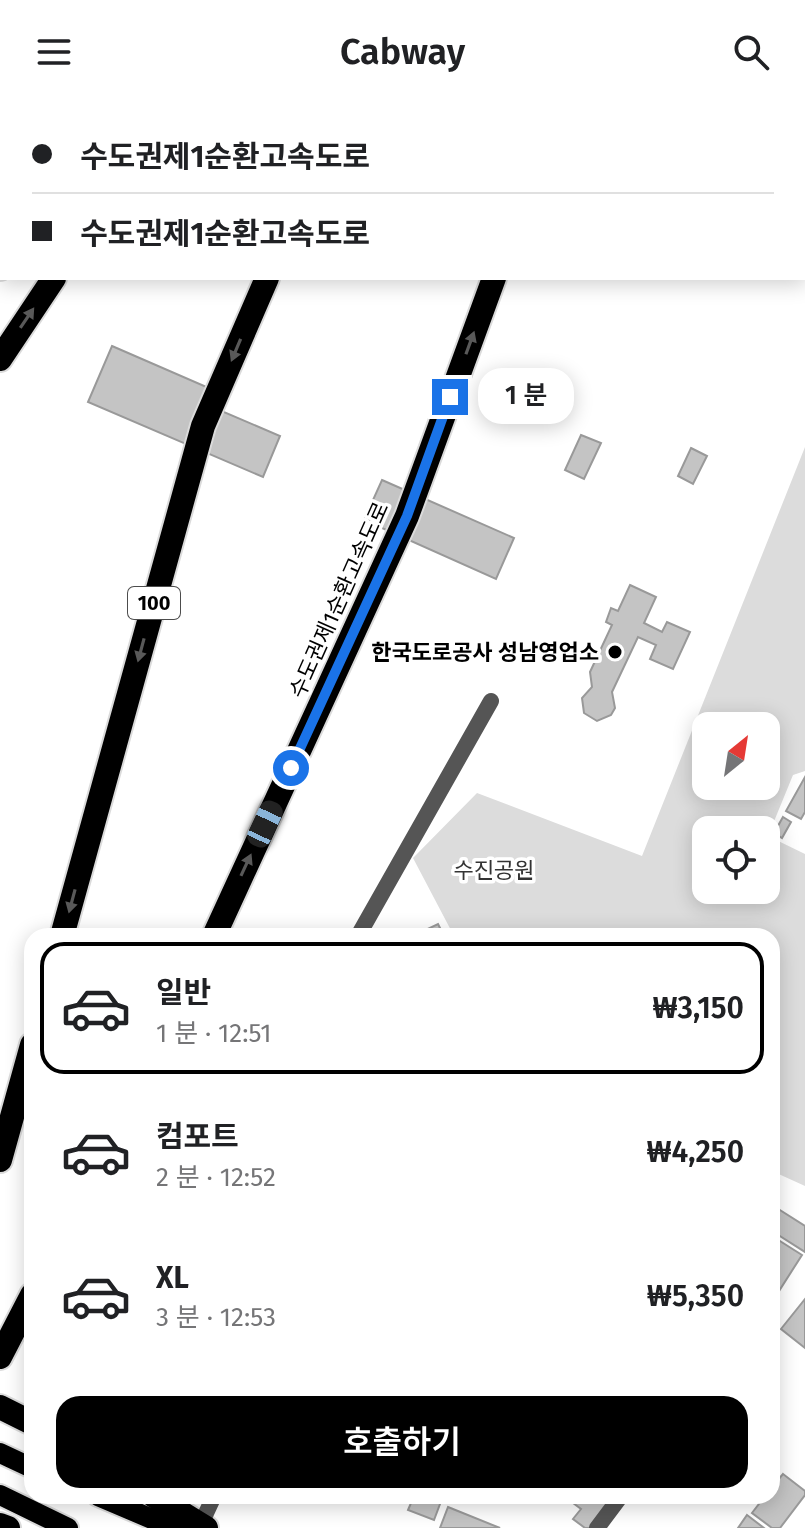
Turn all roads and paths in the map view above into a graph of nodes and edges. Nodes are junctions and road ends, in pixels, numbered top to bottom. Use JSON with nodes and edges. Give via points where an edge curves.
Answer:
{"nodes":[{"id":1,"x":53,"y":280,"type":"edge"},
{"id":2,"x":266,"y":280,"type":"edge"},
{"id":3,"x":493,"y":280,"type":"edge"},
{"id":4,"x":0,"y":359,"type":"edge"},
{"id":5,"x":491,"y":701,"type":"dead end"},
{"id":6,"x":64,"y":928,"type":"edge"},
{"id":7,"x":218,"y":928,"type":"edge"},
{"id":8,"x":363,"y":928,"type":"edge"},
{"id":9,"x":24,"y":1074,"type":"edge"},
{"id":10,"x":0,"y":1160,"type":"edge"},
{"id":11,"x":24,"y":1310,"type":"edge"},
{"id":12,"x":0,"y":1357,"type":"edge"},
{"id":13,"x":0,"y":1407,"type":"edge"},
{"id":14,"x":24,"y":1419,"type":"edge"},
{"id":15,"x":0,"y":1453,"type":"edge"},
{"id":16,"x":24,"y":1464,"type":"edge"},
{"id":17,"x":0,"y":1495,"type":"edge"},
{"id":18,"x":117,"y":1504,"type":"edge"},
{"id":19,"x":167,"y":1504,"type":"edge"},
{"id":20,"x":211,"y":1504,"type":"edge"},
{"id":21,"x":615,"y":1504,"type":"edge"},
{"id":22,"x":0,"y":1525,"type":"edge"},
{"id":23,"x":204,"y":1526,"type":"edge"},
{"id":24,"x":8,"y":1528,"type":"edge"},
{"id":25,"x":68,"y":1528,"type":"edge"},
{"id":26,"x":173,"y":1528,"type":"edge"},
{"id":27,"x":597,"y":1528,"type":"edge"}],
"edges":[{"from":4,"to":1,"type":"highway","one_way":true},
{"from":2,"to":6,"type":"highway","number":"100","one_way":true,"via":[[203,426]]},
{"from":7,"to":3,"type":"highway","name":"수도권제1순환고속도로","one_way":true,"via":[[407,516]]},
{"from":5,"to":8,"type":"street"},
{"from":9,"to":10,"type":"highway"},
{"from":11,"to":12,"type":"highway"},
{"from":13,"to":14,"type":"highway"},
{"from":15,"to":16,"type":"main road"},
{"from":17,"to":25,"type":"main road"},
{"from":18,"to":26,"type":"main road"},
{"from":19,"to":23,"type":"highway"},
{"from":20,"to":23,"type":"street"},
{"from":21,"to":27,"type":"street"},
{"from":22,"to":24,"type":"highway"}]}
